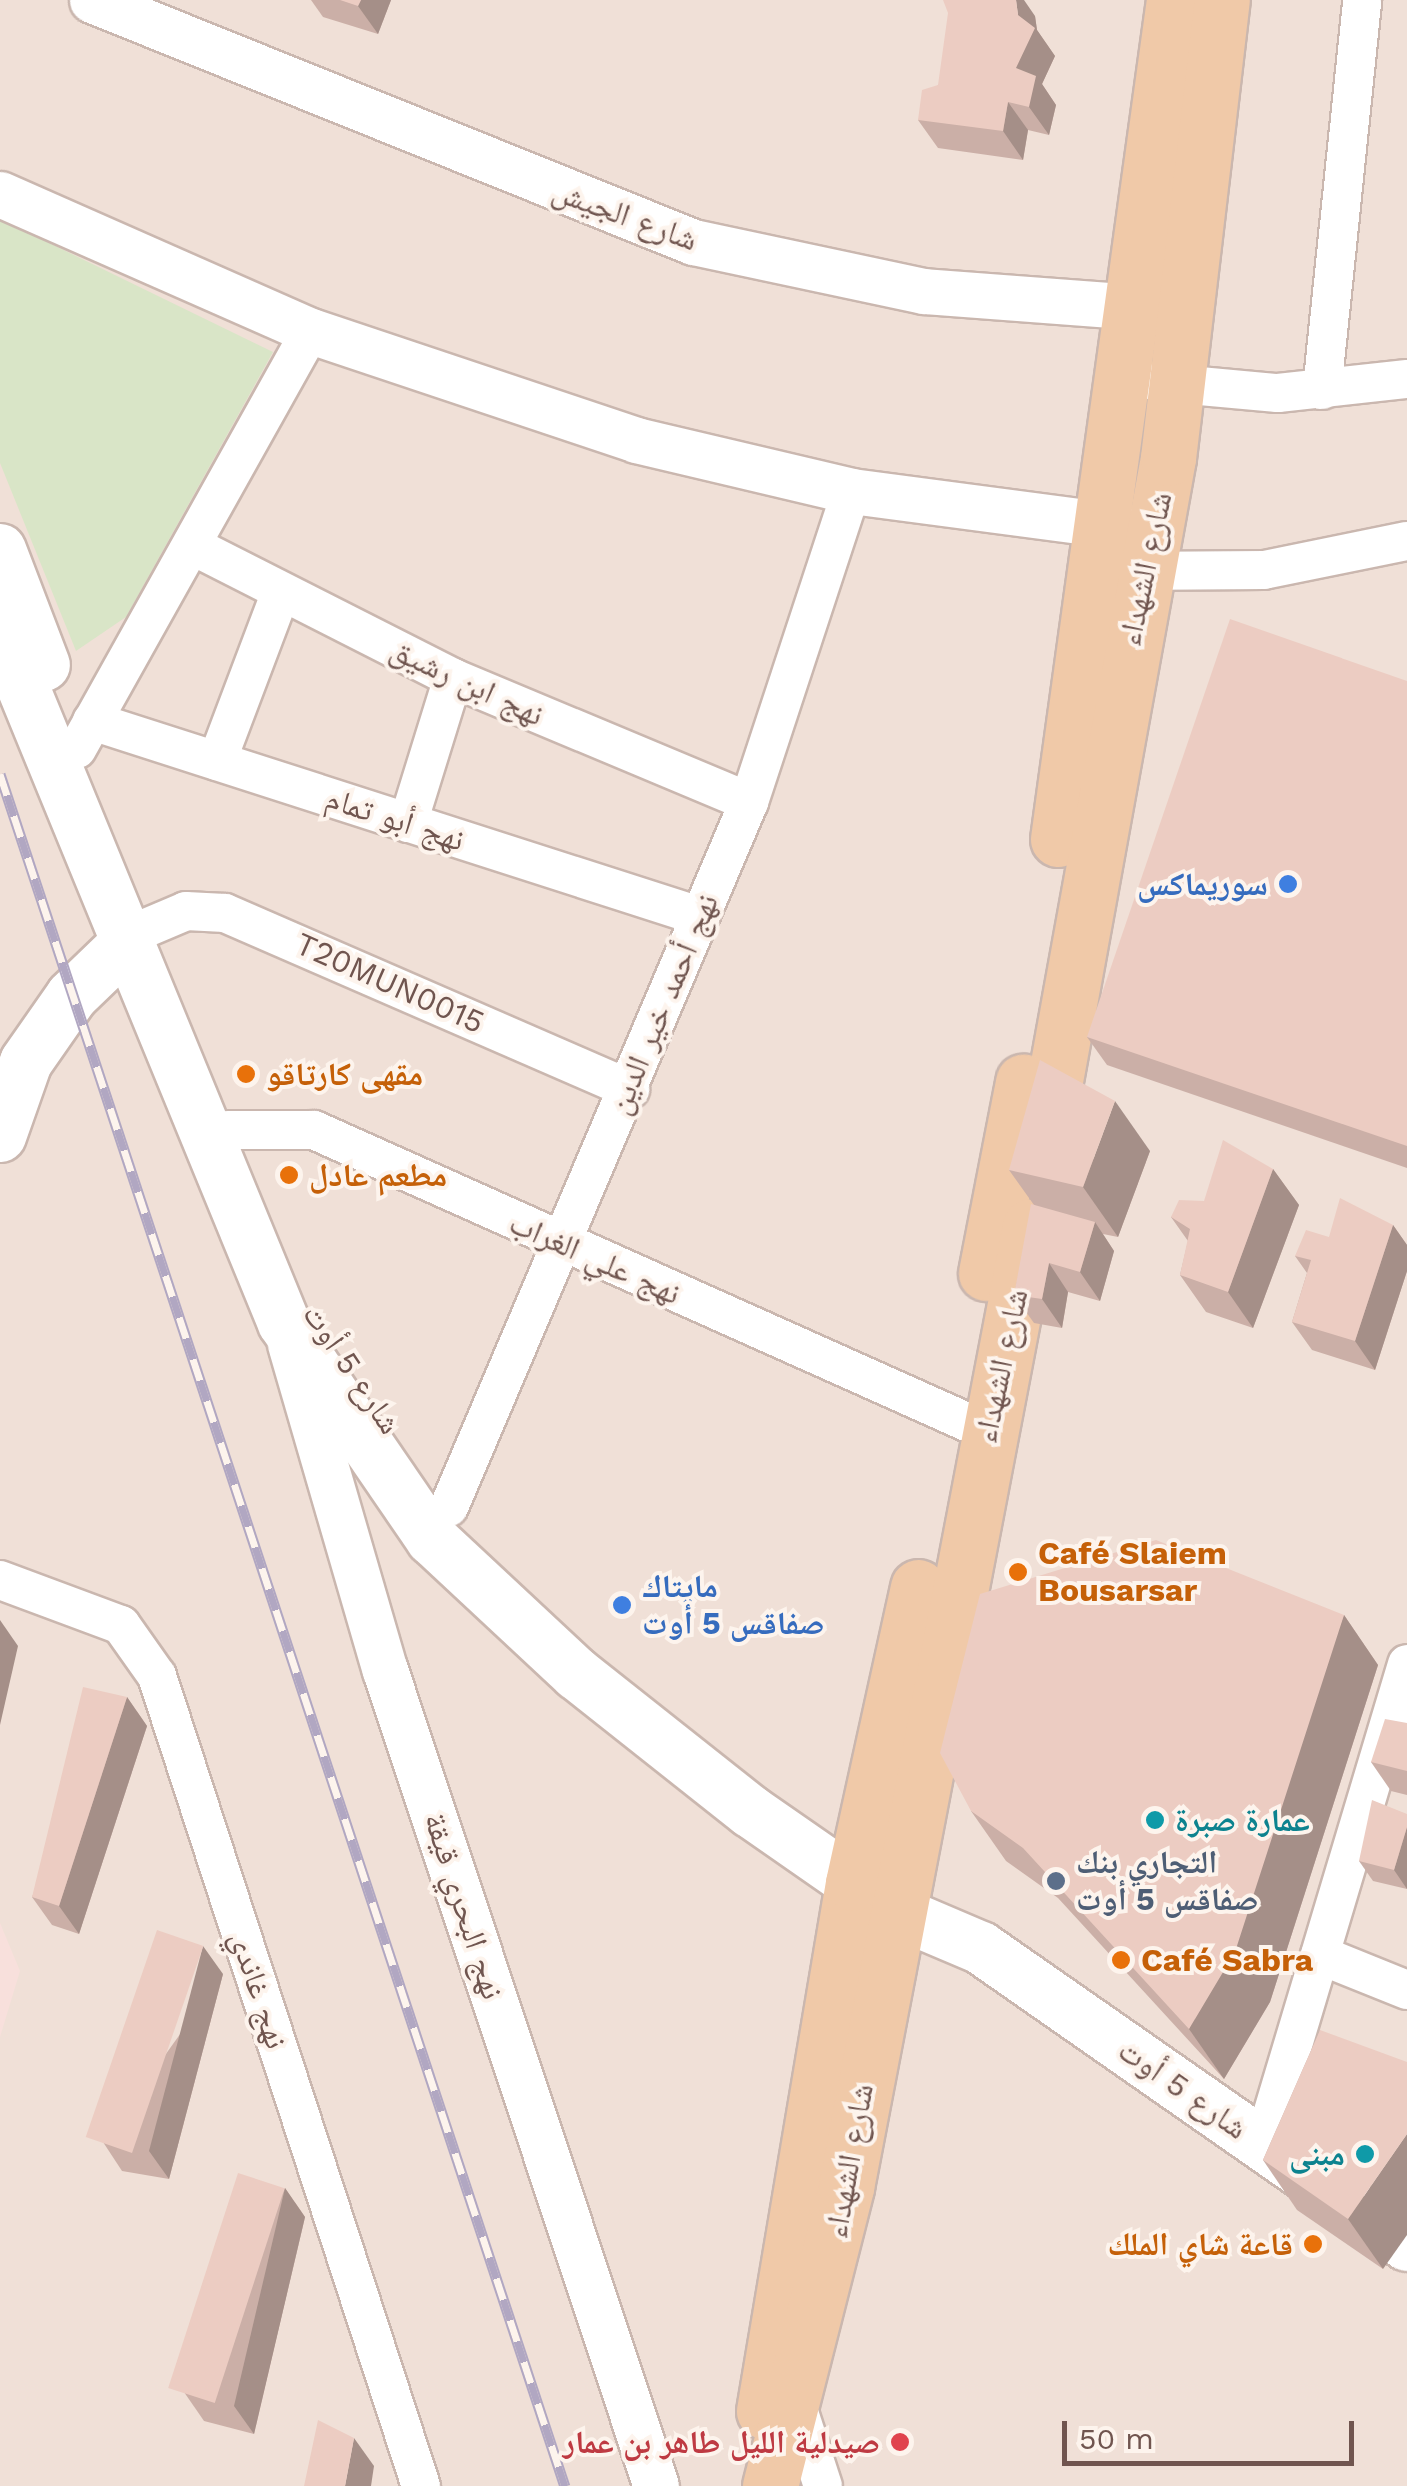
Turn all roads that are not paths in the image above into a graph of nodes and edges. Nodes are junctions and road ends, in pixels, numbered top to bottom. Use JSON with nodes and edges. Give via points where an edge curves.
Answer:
{"nodes":[{"id":1,"x":92,"y":0,"type":"edge"},
{"id":2,"x":1174,"y":0,"type":"edge"},
{"id":3,"x":1222,"y":0,"type":"edge"},
{"id":4,"x":1362,"y":0,"type":"edge"},
{"id":5,"x":0,"y":194,"type":"edge"},
{"id":6,"x":1133,"y":308,"type":"junction"},
{"id":7,"x":1188,"y":311,"type":"junction"},
{"id":8,"x":311,"y":330,"type":"junction"},
{"id":9,"x":1407,"y":379,"type":"edge"},
{"id":10,"x":1152,"y":382,"type":"junction"},
{"id":11,"x":1322,"y":390,"type":"junction"},
{"id":12,"x":851,"y":491,"type":"junction"},
{"id":13,"x":1407,"y":541,"type":"edge"},
{"id":14,"x":193,"y":546,"type":"junction"},
{"id":15,"x":1124,"y":549,"type":"junction"},
{"id":16,"x":0,"y":550,"type":"edge"},
{"id":17,"x":281,"y":592,"type":"junction"},
{"id":18,"x":0,"y":631,"type":"edge"},
{"id":19,"x":453,"y":678,"type":"junction"},
{"id":20,"x":84,"y":735,"type":"junction"},
{"id":21,"x":216,"y":761,"type":"junction"},
{"id":22,"x":749,"y":802,"type":"junction"},
{"id":23,"x":408,"y":823,"type":"junction"},
{"id":24,"x":699,"y":916,"type":"junction"},
{"id":25,"x":136,"y":936,"type":"junction"},
{"id":26,"x":630,"y":1089,"type":"junction"},
{"id":27,"x":228,"y":1130,"type":"junction"},
{"id":28,"x":0,"y":1136,"type":"edge"},
{"id":29,"x":558,"y":1241,"type":"junction"},
{"id":30,"x":284,"y":1323,"type":"junction"},
{"id":31,"x":971,"y":1426,"type":"junction"},
{"id":32,"x":449,"y":1507,"type":"junction"},
{"id":33,"x":0,"y":1580,"type":"edge"},
{"id":34,"x":1407,"y":1664,"type":"edge"},
{"id":35,"x":877,"y":1883,"type":"junction"},
{"id":36,"x":1320,"y":1955,"type":"junction"},
{"id":37,"x":1407,"y":1990,"type":"edge"},
{"id":38,"x":1262,"y":2145,"type":"junction"},
{"id":39,"x":1407,"y":2245,"type":"edge"},
{"id":40,"x":795,"y":2400,"type":"junction"},
{"id":41,"x":421,"y":2486,"type":"edge"},
{"id":42,"x":656,"y":2486,"type":"edge"},
{"id":43,"x":756,"y":2486,"type":"edge"},
{"id":44,"x":770,"y":2486,"type":"edge"},
{"id":45,"x":823,"y":2486,"type":"edge"}],
"edges":[{"from":1,"to":6,"type":"street","name":"شارع الجيش","via":[[693,242],[924,291]]},
{"from":2,"to":6,"type":"main road","name":"شارع الشهداء"},
{"from":3,"to":7,"type":"main road","name":"شارع الشهداء"},
{"from":4,"to":11,"type":"street"},
{"from":5,"to":8,"type":"street"},
{"from":6,"to":7,"type":"street","name":"شارع الجيش"},
{"from":6,"to":10,"type":"main road","name":"شارع الشهداء"},
{"from":7,"to":10,"type":"main road","name":"شارع الشهداء"},
{"from":8,"to":12,"type":"street","via":[[636,440]]},
{"from":8,"to":14,"type":"street"},
{"from":9,"to":11,"type":"street"},
{"from":10,"to":11,"type":"street"},
{"from":10,"to":15,"type":"main road","name":"شارع الشهداء"},
{"from":12,"to":15,"type":"street"},
{"from":12,"to":22,"type":"street","name":"نهج أحمد خير الدين"},
{"from":13,"to":15,"type":"street","via":[[1264,570]]},
{"from":14,"to":17,"type":"street","name":"نهج ابن رشيق"},
{"from":14,"to":20,"type":"street"},
{"from":15,"to":31,"type":"main road","name":"شارع الشهداء"},
{"from":16,"to":20,"type":"main road","name":"شارع 5 أوت"},
{"from":17,"to":19,"type":"street","name":"نهج ابن رشيق"},
{"from":17,"to":21,"type":"street"},
{"from":18,"to":25,"type":"main road","name":"شارع 5 أوت"},
{"from":19,"to":22,"type":"street","name":"نهج ابن رشيق"},
{"from":19,"to":23,"type":"street"},
{"from":20,"to":21,"type":"street","name":"نهج أبو تمام"},
{"from":20,"to":25,"type":"main road","name":"شارع 5 أوت"},
{"from":21,"to":23,"type":"street","name":"نهج أبو تمام"},
{"from":22,"to":24,"type":"street","name":"نهج أحمد خير الدين"},
{"from":23,"to":24,"type":"street","name":"نهج أبو تمام"},
{"from":24,"to":26,"type":"street","name":"نهج أحمد خير الدين"},
{"from":25,"to":26,"type":"street","name":"T20MUN0015","via":[[186,911],[224,913]]},
{"from":25,"to":27,"type":"main road","name":"شارع 5 أوت"},
{"from":25,"to":28,"type":"main road","via":[[72,996],[26,1062]]},
{"from":25,"to":30,"type":"main road","name":"شارع 5 أوت"},
{"from":26,"to":29,"type":"street","name":"نهج أحمد خير الدين"},
{"from":27,"to":29,"type":"street","name":"نهج علي الغراب","via":[[314,1130]]},
{"from":27,"to":32,"type":"main road","name":"شارع 5 أوت","via":[[310,1317]]},
{"from":29,"to":31,"type":"street","name":"نهج علي الغراب"},
{"from":29,"to":32,"type":"street","name":"نهج أحمد خير الدين"},
{"from":30,"to":35,"type":"main road","name":"شارع 5 أوت","via":[[338,1414],[432,1539],[488,1595],[660,1742]]},
{"from":30,"to":42,"type":"street","name":"نهج البحري قيقة","via":[[385,1670]]},
{"from":31,"to":35,"type":"main road","name":"شارع الشهداء"},
{"from":32,"to":35,"type":"main road","name":"شارع 5 أوت","via":[[598,1648]]},
{"from":33,"to":41,"type":"street","name":"نهج غاندي","via":[[87,1606],[121,1625],[149,1659]]},
{"from":34,"to":36,"type":"street"},
{"from":35,"to":38,"type":"main road","name":"شارع 5 أوت"},
{"from":35,"to":40,"type":"main road","name":"شارع الشهداء","via":[[846,2186]]},
{"from":35,"to":43,"type":"main road","name":"شارع الشهداء","via":[[777,2302]]},
{"from":36,"to":37,"type":"street"},
{"from":36,"to":38,"type":"street"},
{"from":38,"to":39,"type":"main road","name":"شارع 5 أوت"},
{"from":40,"to":44,"type":"main road","name":"شارع الشهداء"},
{"from":40,"to":45,"type":"street"}]}
